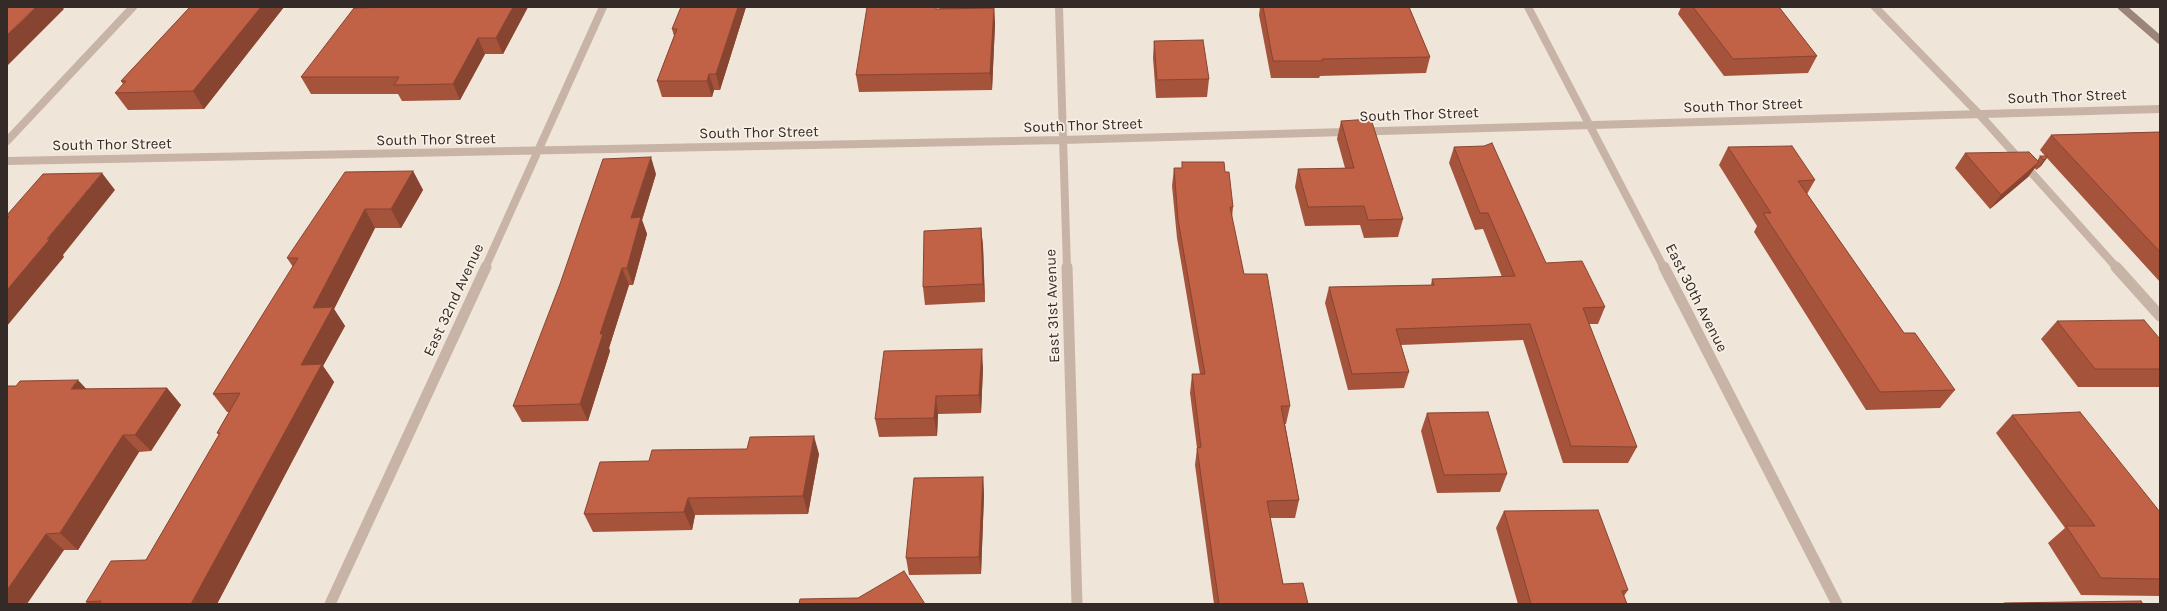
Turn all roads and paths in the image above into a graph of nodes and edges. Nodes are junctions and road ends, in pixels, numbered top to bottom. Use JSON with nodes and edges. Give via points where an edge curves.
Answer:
{"nodes":[{"id":1,"x":134,"y":7,"type":"edge"},
{"id":2,"x":603,"y":7,"type":"edge"},
{"id":3,"x":1059,"y":7,"type":"edge"},
{"id":4,"x":1528,"y":7,"type":"edge"},
{"id":5,"x":1876,"y":7,"type":"edge"},
{"id":6,"x":2122,"y":7,"type":"edge"},
{"id":7,"x":2160,"y":40,"type":"edge"},
{"id":8,"x":2160,"y":108,"type":"edge"},
{"id":9,"x":1979,"y":114,"type":"junction"},
{"id":10,"x":1590,"y":124,"type":"junction"},
{"id":11,"x":1062,"y":140,"type":"junction"},
{"id":12,"x":7,"y":141,"type":"edge"},
{"id":13,"x":539,"y":152,"type":"junction"},
{"id":14,"x":7,"y":161,"type":"edge"},
{"id":15,"x":2160,"y":316,"type":"edge"},
{"id":16,"x":330,"y":604,"type":"edge"},
{"id":17,"x":1077,"y":604,"type":"edge"},
{"id":18,"x":1837,"y":604,"type":"edge"}],
"edges":[{"from":1,"to":12,"type":"street"},
{"from":2,"to":13,"type":"street","name":"East 32nd Avenue"},
{"from":3,"to":11,"type":"street","name":"East 31st Avenue"},
{"from":4,"to":10,"type":"street","name":"East 30th Avenue"},
{"from":5,"to":9,"type":"street"},
{"from":6,"to":7,"type":"street"},
{"from":8,"to":9,"type":"street","name":"South Thor Street"},
{"from":9,"to":10,"type":"street","name":"South Thor Street"},
{"from":9,"to":15,"type":"street"},
{"from":10,"to":11,"type":"street","name":"South Thor Street"},
{"from":10,"to":18,"type":"street","name":"East 30th Avenue"},
{"from":11,"to":13,"type":"street","name":"South Thor Street"},
{"from":11,"to":17,"type":"street","name":"East 31st Avenue"},
{"from":13,"to":14,"type":"street","name":"South Thor Street"},
{"from":13,"to":16,"type":"street","name":"East 32nd Avenue"}]}
